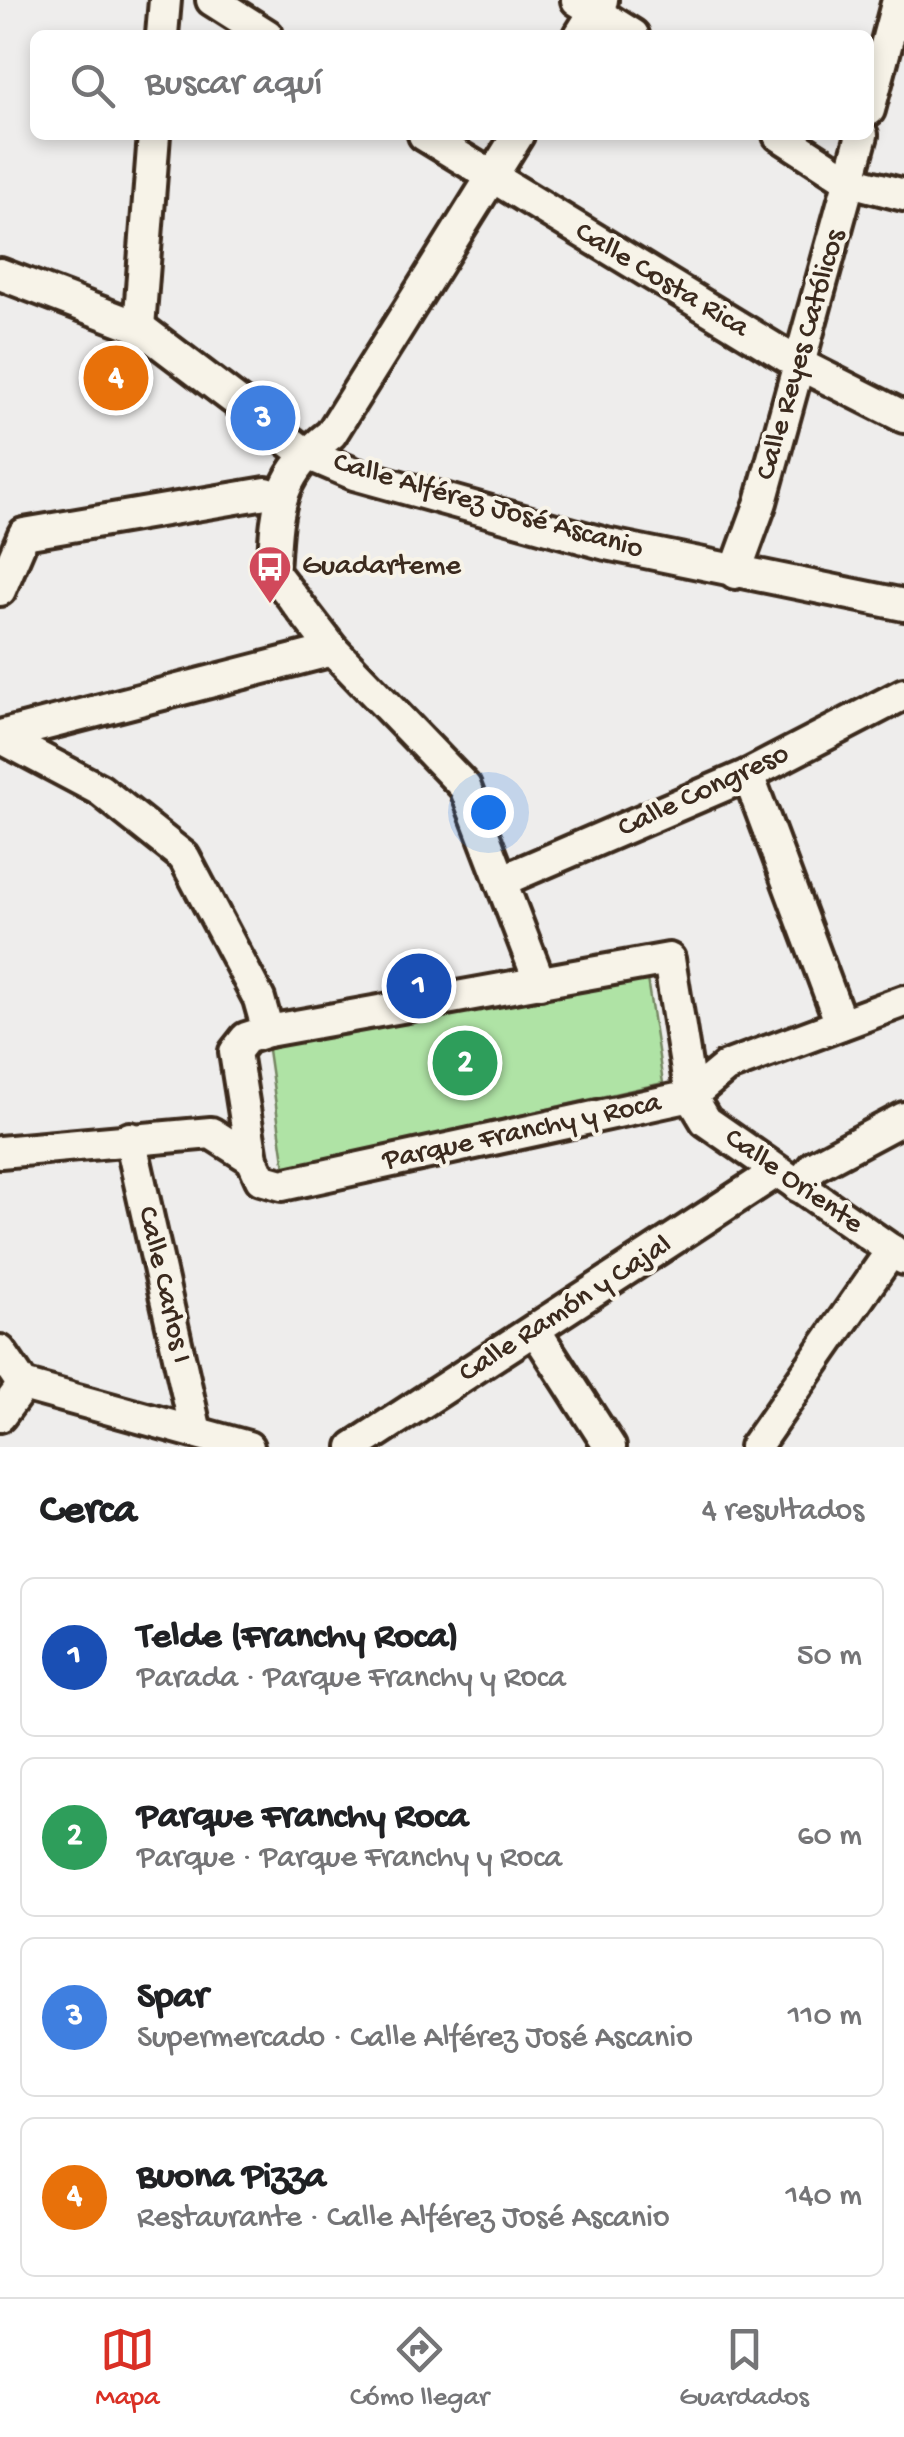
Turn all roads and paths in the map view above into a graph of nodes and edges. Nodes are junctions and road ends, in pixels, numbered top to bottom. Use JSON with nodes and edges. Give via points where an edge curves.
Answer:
{"nodes":[{"id":1,"x":165,"y":0,"type":"edge"},
{"id":2,"x":212,"y":0,"type":"edge"},
{"id":3,"x":898,"y":0,"type":"edge"},
{"id":4,"x":592,"y":3,"type":"edge"},
{"id":5,"x":162,"y":30,"type":"edge"},
{"id":6,"x":259,"y":30,"type":"edge"},
{"id":7,"x":582,"y":30,"type":"edge"},
{"id":8,"x":627,"y":30,"type":"edge"},
{"id":9,"x":874,"y":91,"type":"edge"},
{"id":10,"x":154,"y":140,"type":"edge"},
{"id":11,"x":432,"y":140,"type":"edge"},
{"id":12,"x":515,"y":140,"type":"edge"},
{"id":13,"x":787,"y":140,"type":"edge"},
{"id":14,"x":861,"y":140,"type":"edge"},
{"id":15,"x":491,"y":178,"type":"junction"},
{"id":16,"x":850,"y":182,"type":"junction"},
{"id":17,"x":904,"y":195,"type":"edge"},
{"id":18,"x":0,"y":274,"type":"edge"},
{"id":19,"x":139,"y":328,"type":"junction"},
{"id":20,"x":799,"y":364,"type":"junction"},
{"id":21,"x":904,"y":418,"type":"edge"},
{"id":22,"x":305,"y":453,"type":"junction"},
{"id":23,"x":278,"y":497,"type":"junction"},
{"id":24,"x":735,"y":573,"type":"junction"},
{"id":25,"x":0,"y":590,"type":"edge"},
{"id":26,"x":904,"y":605,"type":"edge"},
{"id":27,"x":333,"y":650,"type":"junction"},
{"id":28,"x":904,"y":694,"type":"edge"},
{"id":29,"x":0,"y":737,"type":"edge"},
{"id":30,"x":748,"y":775,"type":"junction"},
{"id":31,"x":501,"y":881,"type":"junction"},
{"id":32,"x":540,"y":983,"type":"junction"},
{"id":33,"x":904,"y":1001,"type":"edge"},
{"id":34,"x":841,"y":1024,"type":"junction"},
{"id":35,"x":268,"y":1031,"type":"junction"},
{"id":36,"x":237,"y":1081,"type":"junction"},
{"id":37,"x":691,"y":1096,"type":"junction"},
{"id":38,"x":904,"y":1118,"type":"edge"},
{"id":39,"x":211,"y":1133,"type":"junction"},
{"id":40,"x":130,"y":1138,"type":"junction"},
{"id":41,"x":0,"y":1152,"type":"edge"},
{"id":42,"x":252,"y":1159,"type":"junction"},
{"id":43,"x":787,"y":1179,"type":"junction"},
{"id":44,"x":898,"y":1254,"type":"edge"},
{"id":45,"x":536,"y":1330,"type":"junction"},
{"id":46,"x":0,"y":1350,"type":"edge"},
{"id":47,"x":23,"y":1385,"type":"junction"},
{"id":48,"x":0,"y":1416,"type":"edge"},
{"id":49,"x":196,"y":1432,"type":"junction"},
{"id":50,"x":372,"y":1443,"type":"edge"},
{"id":51,"x":248,"y":1447,"type":"edge"},
{"id":52,"x":610,"y":1447,"type":"edge"},
{"id":53,"x":755,"y":1447,"type":"edge"}],
"edges":[{"from":1,"to":5,"type":"street"},
{"from":2,"to":6,"type":"street"},
{"from":3,"to":9,"type":"street"},
{"from":4,"to":7,"type":"street"},
{"from":4,"to":8,"type":"street"},
{"from":10,"to":19,"type":"street"},
{"from":11,"to":15,"type":"street","name":"Calle Costa Rica"},
{"from":12,"to":15,"type":"street"},
{"from":13,"to":16,"type":"street"},
{"from":14,"to":16,"type":"street","name":"Calle Reyes Católicos"},
{"from":15,"to":20,"type":"street","name":"Calle Costa Rica"},
{"from":15,"to":22,"type":"street","via":[[331,434]]},
{"from":16,"to":17,"type":"street"},
{"from":16,"to":20,"type":"street","name":"Calle Reyes Católicos"},
{"from":18,"to":19,"type":"street","name":"Calle Alférez José Ascanio"},
{"from":19,"to":22,"type":"street","name":"Calle Alférez José Ascanio"},
{"from":20,"to":21,"type":"street","name":"Calle Costa Rica"},
{"from":20,"to":24,"type":"street","name":"Calle Reyes Católicos"},
{"from":22,"to":23,"type":"street"},
{"from":22,"to":24,"type":"street","name":"Calle Alférez José Ascanio","via":[[354,474]]},
{"from":23,"to":25,"type":"street","via":[[266,493],[24,534]]},
{"from":23,"to":27,"type":"street","via":[[273,572]]},
{"from":24,"to":26,"type":"street","name":"Calle Alférez José Ascanio"},
{"from":27,"to":29,"type":"street"},
{"from":27,"to":31,"type":"street","via":[[465,787]]},
{"from":28,"to":30,"type":"street","name":"Calle Congreso"},
{"from":29,"to":35,"type":"street","via":[[100,790],[184,857],[259,999]]},
{"from":30,"to":31,"type":"street","name":"Calle Congreso"},
{"from":30,"to":34,"type":"street"},
{"from":31,"to":32,"type":"street"},
{"from":32,"to":35,"type":"street","name":"Parque Franchy y Roca"},
{"from":32,"to":37,"type":"street","name":"Parque Franchy y Roca","via":[[669,959]]},
{"from":33,"to":34,"type":"street"},
{"from":34,"to":37,"type":"street","via":[[726,1068]]},
{"from":35,"to":36,"type":"street","via":[[246,1038],[236,1052]]},
{"from":36,"to":39,"type":"street"},
{"from":36,"to":42,"type":"street"},
{"from":37,"to":42,"type":"street","name":"Parque Franchy y Roca","via":[[282,1185],[261,1179]]},
{"from":37,"to":43,"type":"street","name":"Calle Oriente","via":[[706,1121]]},
{"from":38,"to":43,"type":"street","name":"Calle Ramón y Cajal"},
{"from":39,"to":40,"type":"street"},
{"from":39,"to":42,"type":"street","name":"Parque Franchy y Roca"},
{"from":40,"to":41,"type":"street"},
{"from":40,"to":49,"type":"street","name":"Calle Carlos I"},
{"from":43,"to":44,"type":"street","name":"Calle Oriente"},
{"from":43,"to":45,"type":"street","name":"Calle Ramón y Cajal"},
{"from":44,"to":53,"type":"street"},
{"from":45,"to":50,"type":"street","name":"Calle Ramón y Cajal"},
{"from":45,"to":52,"type":"street"},
{"from":46,"to":47,"type":"street"},
{"from":47,"to":48,"type":"street"},
{"from":47,"to":49,"type":"street"},
{"from":49,"to":51,"type":"street"}]}
